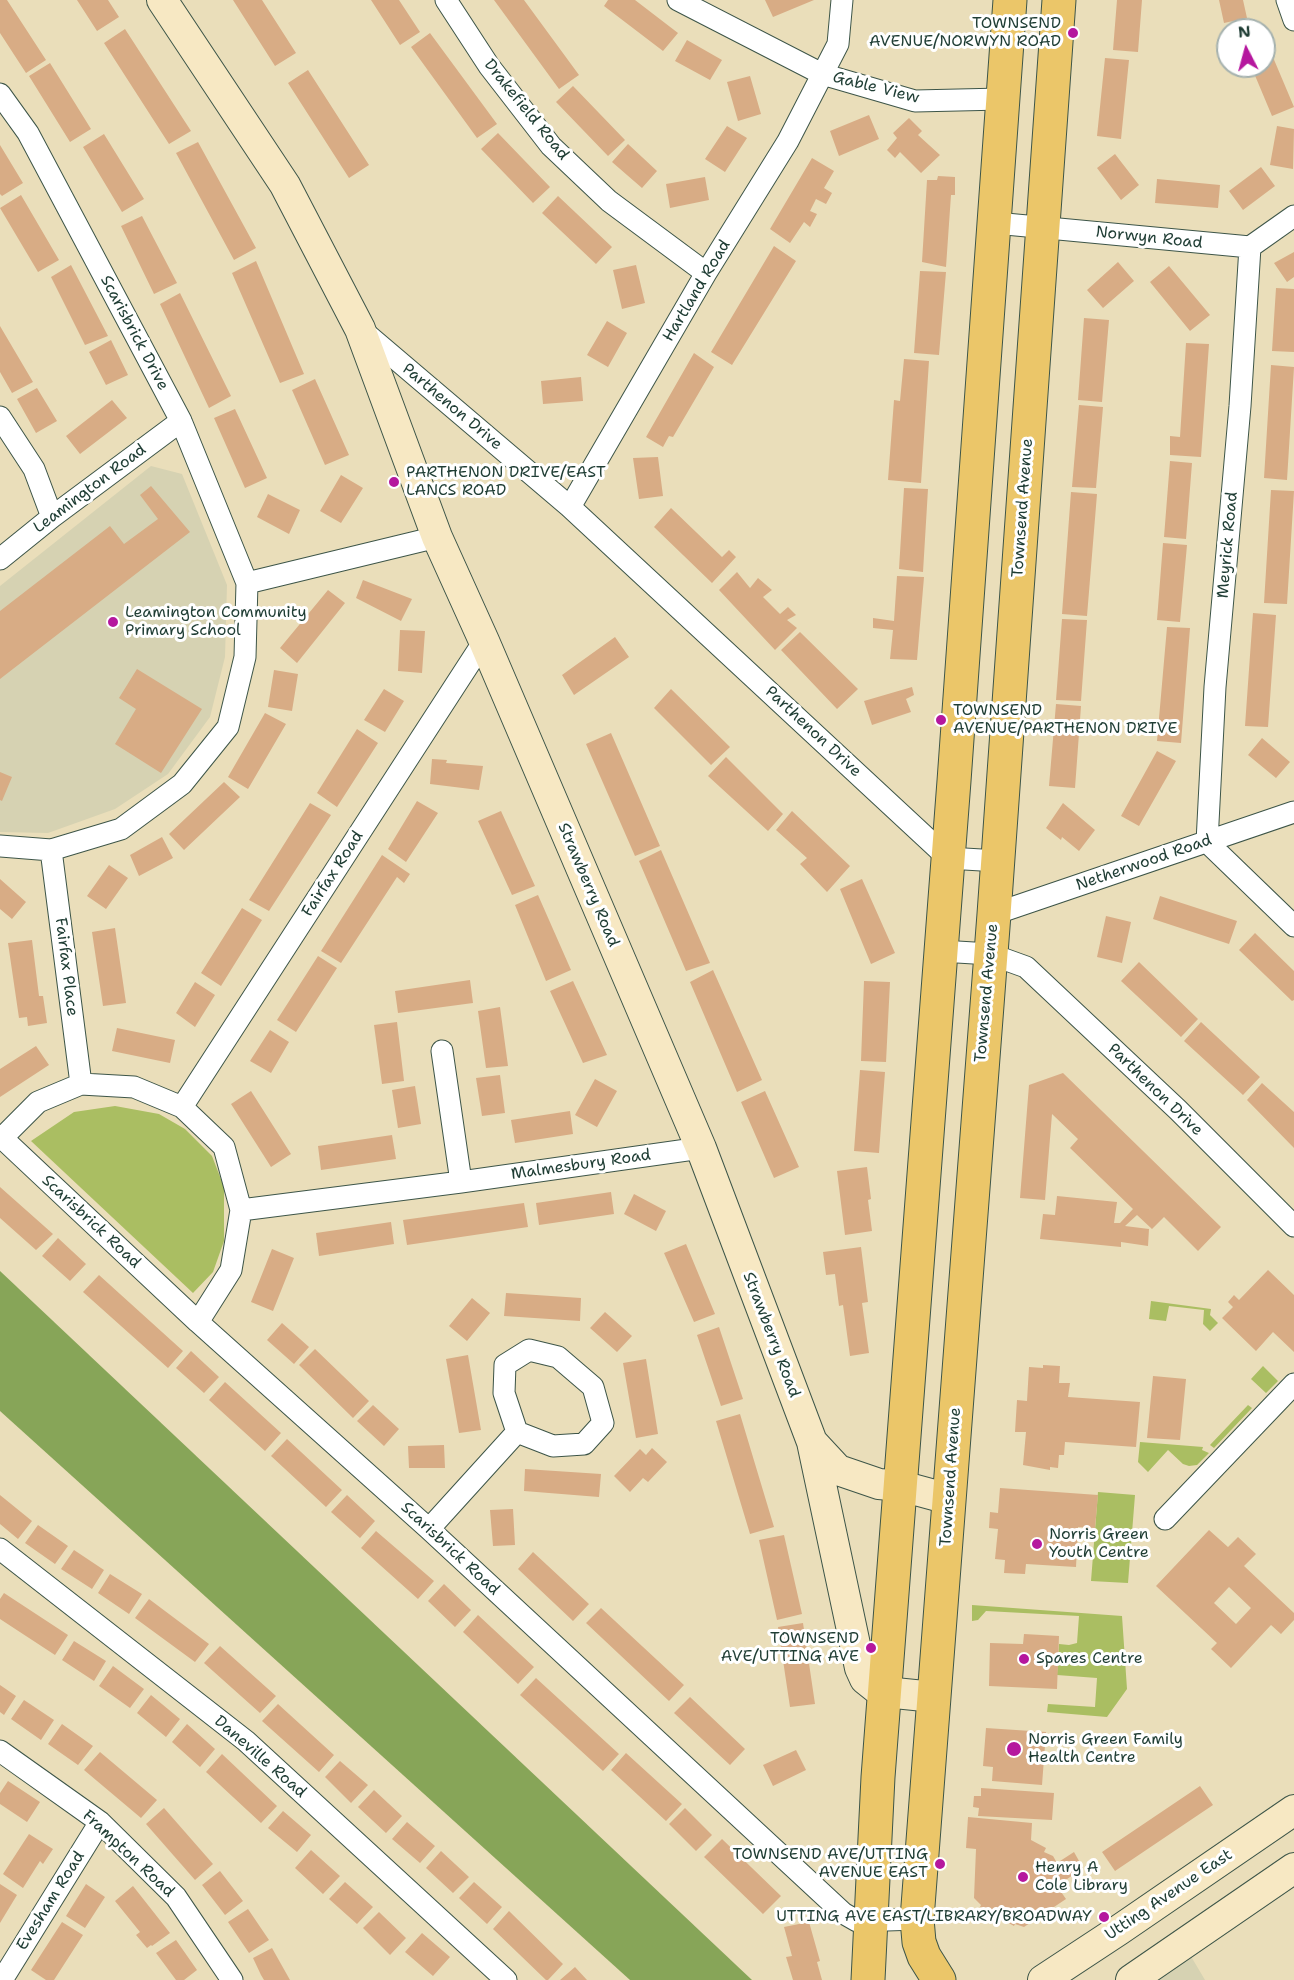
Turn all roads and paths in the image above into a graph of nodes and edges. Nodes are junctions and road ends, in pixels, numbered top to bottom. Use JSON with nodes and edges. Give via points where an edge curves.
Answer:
{"nodes":[{"id":1,"x":162,"y":0,"type":"edge"},
{"id":2,"x":446,"y":0,"type":"edge"},
{"id":3,"x":678,"y":0,"type":"edge"},
{"id":4,"x":842,"y":0,"type":"edge"},
{"id":5,"x":1010,"y":0,"type":"edge"},
{"id":6,"x":1059,"y":0,"type":"edge"},
{"id":7,"x":1287,"y":0,"type":"edge"},
{"id":8,"x":1294,"y":20,"type":"edge"},
{"id":9,"x":822,"y":74,"type":"junction"},
{"id":10,"x":0,"y":94,"type":"edge"},
{"id":11,"x":1002,"y":99,"type":"junction"},
{"id":12,"x":1294,"y":216,"type":"edge"},
{"id":13,"x":995,"y":223,"type":"junction"},
{"id":14,"x":1043,"y":227,"type":"junction"},
{"id":15,"x":1250,"y":248,"type":"junction"},
{"id":16,"x":706,"y":273,"type":"junction"},
{"id":17,"x":360,"y":329,"type":"junction"},
{"id":18,"x":0,"y":417,"type":"edge"},
{"id":19,"x":181,"y":421,"type":"junction"},
{"id":20,"x":570,"y":507,"type":"junction"},
{"id":21,"x":52,"y":517,"type":"junction"},
{"id":22,"x":437,"y":537,"type":"junction"},
{"id":23,"x":0,"y":558,"type":"edge"},
{"id":24,"x":247,"y":583,"type":"junction"},
{"id":25,"x":484,"y":641,"type":"junction"},
{"id":26,"x":1294,"y":812,"type":"edge"},
{"id":27,"x":1207,"y":842,"type":"junction"},
{"id":28,"x":0,"y":846,"type":"edge"},
{"id":29,"x":51,"y":850,"type":"junction"},
{"id":30,"x":948,"y":858,"type":"junction"},
{"id":31,"x":998,"y":861,"type":"junction"},
{"id":32,"x":994,"y":914,"type":"junction"},
{"id":33,"x":1294,"y":926,"type":"edge"},
{"id":34,"x":941,"y":951,"type":"junction"},
{"id":35,"x":990,"y":954,"type":"junction"},
{"id":36,"x":442,"y":1051,"type":"dead end"},
{"id":37,"x":81,"y":1084,"type":"junction"},
{"id":38,"x":182,"y":1107,"type":"junction"},
{"id":39,"x":1,"y":1137,"type":"edge"},
{"id":40,"x":701,"y":1148,"type":"junction"},
{"id":41,"x":461,"y":1182,"type":"junction"},
{"id":42,"x":241,"y":1210,"type":"junction"},
{"id":43,"x":1294,"y":1226,"type":"edge"},
{"id":44,"x":198,"y":1322,"type":"junction"},
{"id":45,"x":1294,"y":1384,"type":"edge"},
{"id":46,"x":517,"y":1432,"type":"junction"},
{"id":47,"x":812,"y":1442,"type":"junction"},
{"id":48,"x":901,"y":1486,"type":"junction"},
{"id":49,"x":949,"y":1499,"type":"junction"},
{"id":50,"x":1166,"y":1519,"type":"dead end"},
{"id":51,"x":429,"y":1529,"type":"junction"},
{"id":52,"x":0,"y":1549,"type":"edge"},
{"id":53,"x":885,"y":1692,"type":"junction"},
{"id":54,"x":934,"y":1697,"type":"junction"},
{"id":55,"x":0,"y":1751,"type":"edge"},
{"id":56,"x":1294,"y":1810,"type":"edge"},
{"id":57,"x":100,"y":1822,"type":"junction"},
{"id":58,"x":1294,"y":1868,"type":"edge"},
{"id":59,"x":917,"y":1919,"type":"junction"},
{"id":60,"x":870,"y":1921,"type":"junction"},
{"id":61,"x":2,"y":1980,"type":"edge"},
{"id":62,"x":232,"y":1980,"type":"edge"},
{"id":63,"x":506,"y":1980,"type":"edge"},
{"id":64,"x":868,"y":1980,"type":"edge"},
{"id":65,"x":939,"y":1980,"type":"edge"},
{"id":66,"x":1042,"y":1980,"type":"edge"},
{"id":67,"x":1131,"y":1980,"type":"edge"}],
"edges":[{"from":1,"to":17,"type":"main road","name":"Parthenon Drive","via":[[285,185]]},
{"from":2,"to":16,"type":"street","name":"Drakefield Road","via":[[489,66],[551,146],[609,201]]},
{"from":3,"to":9,"type":"street","name":"Gable View"},
{"from":4,"to":9,"type":"street","name":"Hartland Road","via":[[838,44]]},
{"from":5,"to":11,"type":"main road"},
{"from":6,"to":14,"type":"main road","name":"Townsend Avenue"},
{"from":7,"to":8,"type":"street"},
{"from":9,"to":11,"type":"street","name":"Gable View","via":[[915,101]]},
{"from":9,"to":16,"type":"street","name":"Hartland Road","via":[[788,141]]},
{"from":10,"to":19,"type":"street","name":"Scarisbrick Drive","via":[[28,133]]},
{"from":11,"to":13,"type":"main road"},
{"from":12,"to":15,"type":"street"},
{"from":13,"to":14,"type":"street","name":"Norwyn Road"},
{"from":13,"to":30,"type":"main road"},
{"from":14,"to":15,"type":"street","name":"Norwyn Road"},
{"from":14,"to":31,"type":"main road","name":"Townsend Avenue"},
{"from":15,"to":27,"type":"street","name":"Meyrick Road","via":[[1215,687]]},
{"from":16,"to":20,"type":"street","name":"Hartland Road"},
{"from":17,"to":20,"type":"street","name":"Parthenon Drive"},
{"from":17,"to":22,"type":"main road","name":"Strawberry Road"},
{"from":18,"to":21,"type":"street","via":[[34,469]]},
{"from":19,"to":21,"type":"street","name":"Leamington Road"},
{"from":19,"to":24,"type":"street","name":"Scarisbrick Drive"},
{"from":20,"to":30,"type":"street","name":"Parthenon Drive"},
{"from":21,"to":23,"type":"street","name":"Leamington Road"},
{"from":22,"to":24,"type":"street"},
{"from":22,"to":25,"type":"main road","name":"Strawberry Road"},
{"from":24,"to":29,"type":"street","name":"Scarisbrick Drive","via":[[245,657],[228,726],[182,784],[121,829]]},
{"from":25,"to":38,"type":"street","name":"Fairfax Road"},
{"from":25,"to":40,"type":"main road","name":"Strawberry Road"},
{"from":26,"to":27,"type":"street","name":"Netherwood Road"},
{"from":27,"to":32,"type":"street","name":"Netherwood Road"},
{"from":27,"to":33,"type":"street"},
{"from":28,"to":29,"type":"street","name":"Scarisbrick Drive"},
{"from":29,"to":37,"type":"street","name":"Fairfax Place"},
{"from":30,"to":31,"type":"street"},
{"from":30,"to":34,"type":"main road"},
{"from":31,"to":32,"type":"main road","name":"Townsend Avenue"},
{"from":32,"to":35,"type":"main road","name":"Townsend Avenue"},
{"from":34,"to":35,"type":"street","name":"Parthenon Drive"},
{"from":34,"to":48,"type":"main road"},
{"from":35,"to":43,"type":"street","name":"Parthenon Drive","via":[[1026,967]]},
{"from":35,"to":49,"type":"main road","name":"Townsend Avenue"},
{"from":36,"to":41,"type":"street"},
{"from":37,"to":38,"type":"street","via":[[134,1087]]},
{"from":37,"to":39,"type":"street","via":[[38,1102]]},
{"from":38,"to":42,"type":"street","via":[[224,1148]]},
{"from":39,"to":44,"type":"street","name":"Scarisbrick Road"},
{"from":40,"to":41,"type":"street","name":"Malmesbury Road"},
{"from":40,"to":47,"type":"main road","name":"Strawberry Road"},
{"from":41,"to":42,"type":"street","name":"Malmesbury Road"},
{"from":42,"to":44,"type":"street","via":[[231,1270]]},
{"from":44,"to":51,"type":"street","name":"Scarisbrick Road"},
{"from":45,"to":50,"type":"street"},
{"from":46,"to":46,"type":"street","via":[[504,1393],[505,1365],[529,1350],[558,1357],[593,1387],[603,1423],[584,1444],[553,1446]]},
{"from":46,"to":51,"type":"street"},
{"from":47,"to":48,"type":"main road","name":"Strawberry Road","via":[[838,1470],[879,1484]]},
{"from":47,"to":53,"type":"main road","name":"Strawberry Road","via":[[860,1668],[866,1679]]},
{"from":48,"to":49,"type":"main road","name":"Strawberry Road"},
{"from":48,"to":53,"type":"main road"},
{"from":49,"to":54,"type":"main road","name":"Townsend Avenue"},
{"from":51,"to":60,"type":"street","name":"Scarisbrick Road","via":[[843,1913],[857,1921]]},
{"from":52,"to":63,"type":"street","name":"Daneville Road","via":[[246,1742]]},
{"from":53,"to":54,"type":"main road"},
{"from":53,"to":60,"type":"main road"},
{"from":54,"to":59,"type":"main road","name":"Townsend Avenue"},
{"from":55,"to":57,"type":"street","name":"Frampton Road"},
{"from":56,"to":66,"type":"main road","name":"Utting Avenue East"},
{"from":57,"to":61,"type":"street","name":"Evesham Road"},
{"from":57,"to":62,"type":"street","name":"Frampton Road","via":[[176,1897]]},
{"from":58,"to":67,"type":"main road"},
{"from":59,"to":60,"type":"street","name":"Scarisbrick Road"},
{"from":59,"to":65,"type":"main road","name":"Townsend Avenue","via":[[924,1956]]},
{"from":60,"to":64,"type":"main road"}]}
